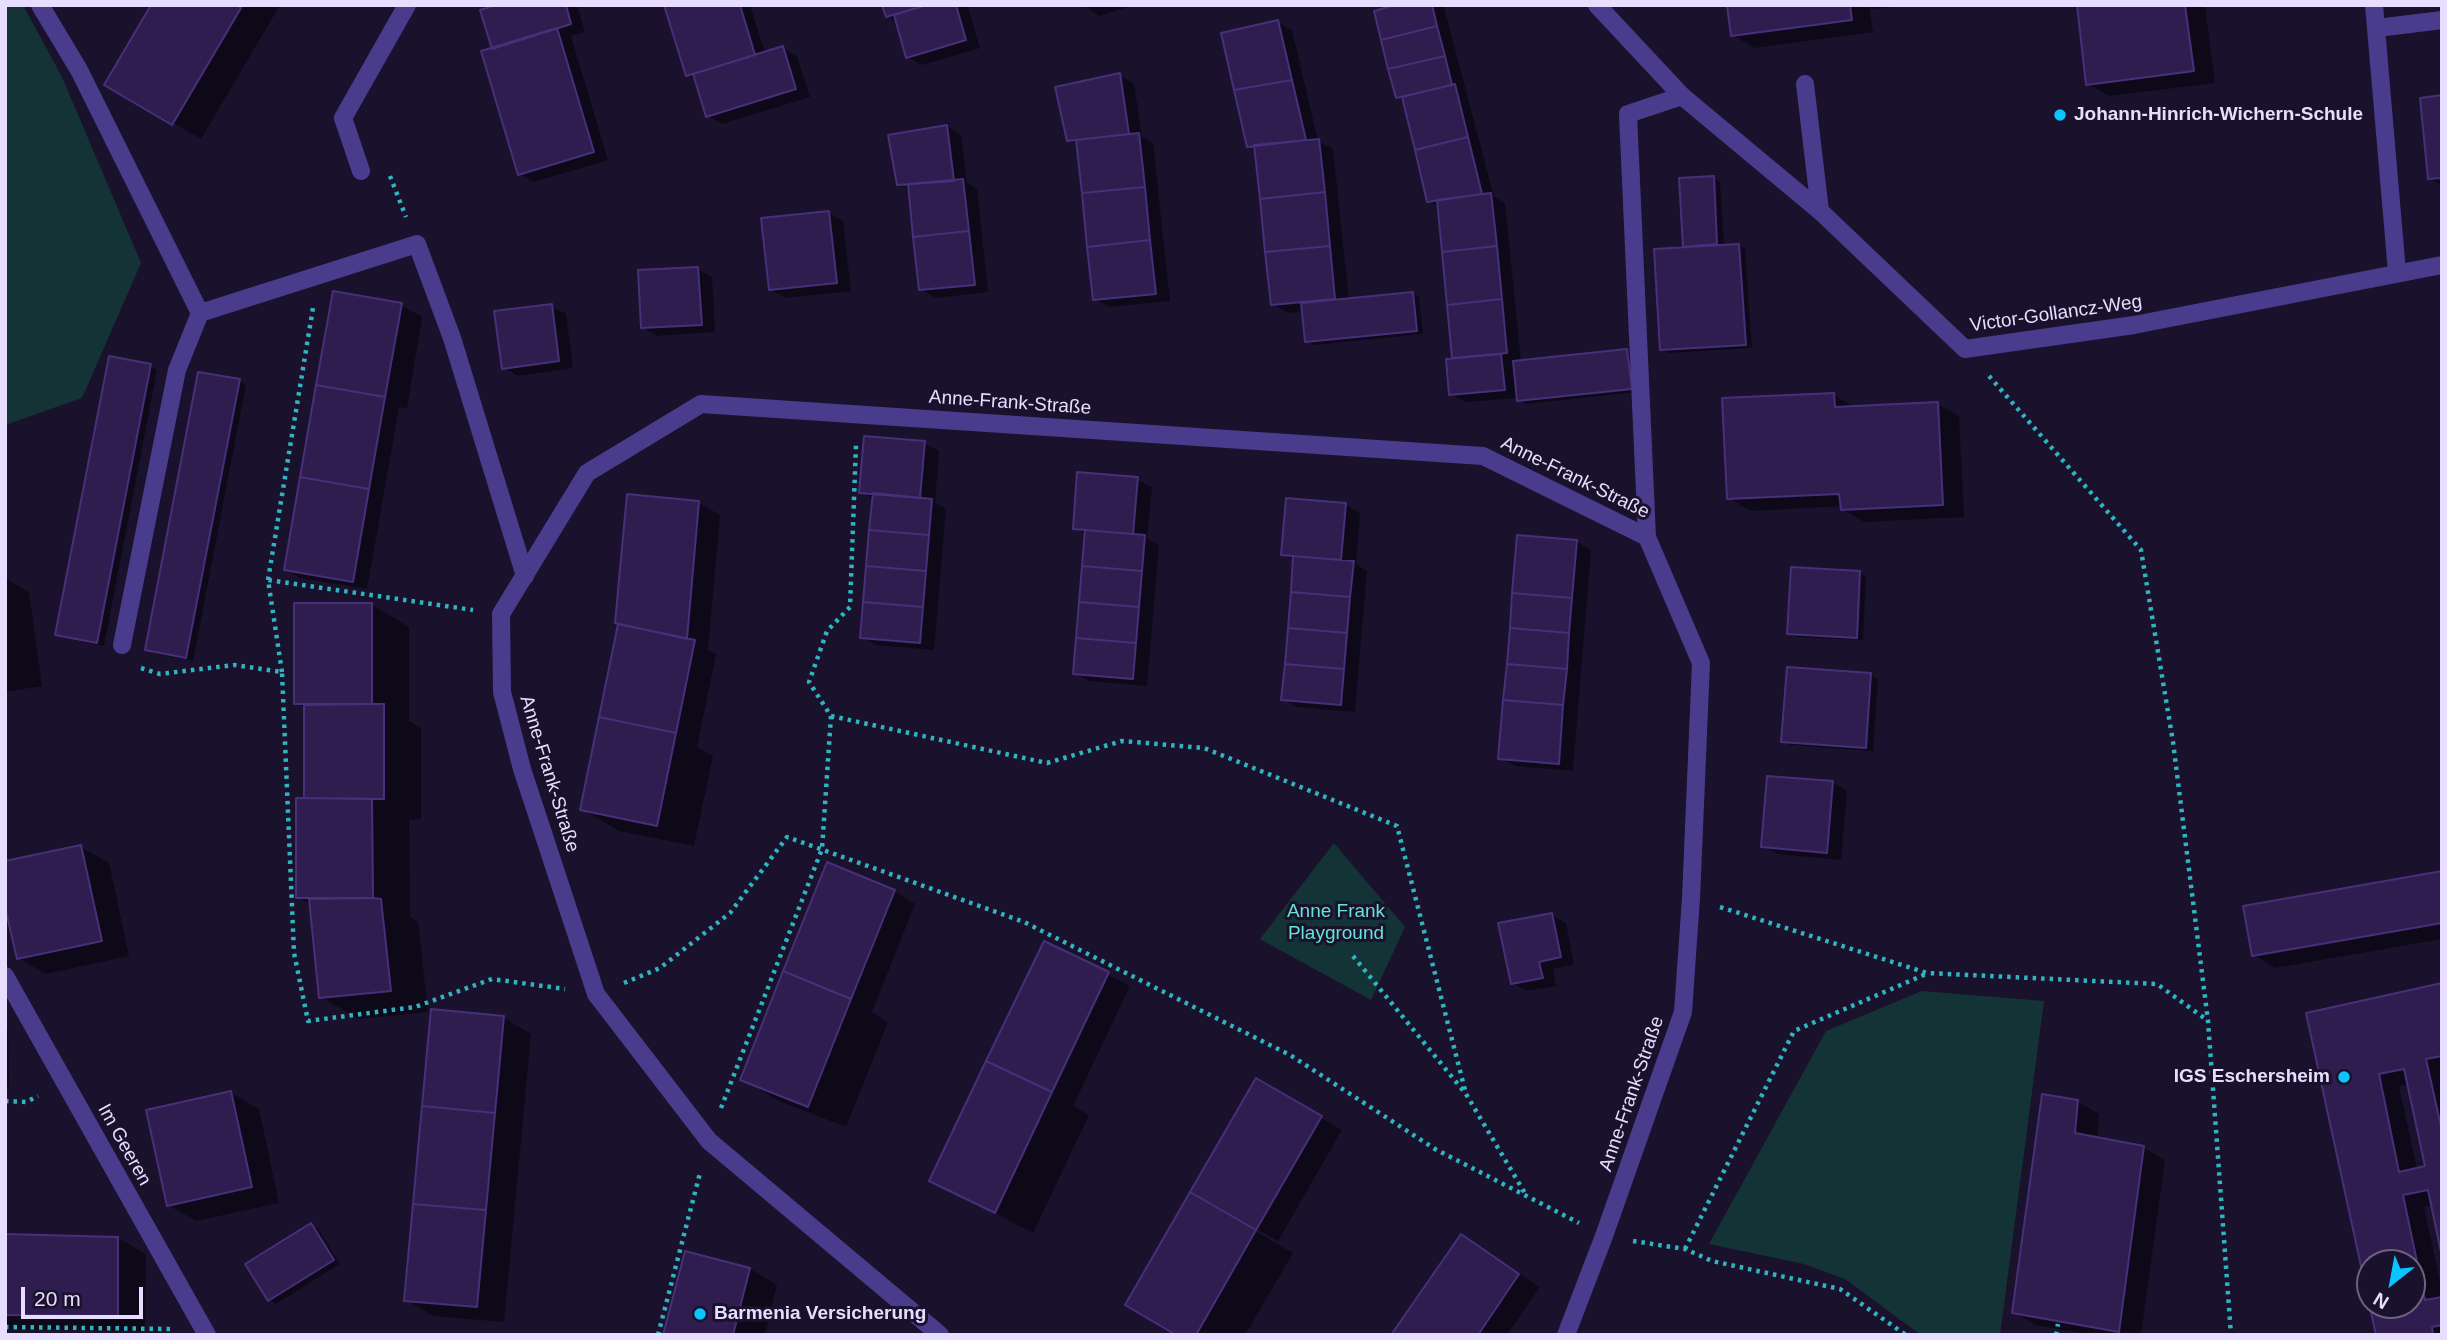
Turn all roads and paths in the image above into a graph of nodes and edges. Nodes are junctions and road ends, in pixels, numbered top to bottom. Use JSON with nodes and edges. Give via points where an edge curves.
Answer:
{"nodes":[{"id":1,"x":40,"y":5,"type":"edge"},
{"id":2,"x":407,"y":5,"type":"edge"},
{"id":3,"x":1597,"y":5,"type":"edge"},
{"id":4,"x":2374,"y":5,"type":"edge"},
{"id":5,"x":2442,"y":20,"type":"edge"},
{"id":6,"x":2377,"y":28,"type":"junction"},
{"id":7,"x":1805,"y":84,"type":"dead end"},
{"id":8,"x":1682,"y":96,"type":"junction"},
{"id":9,"x":361,"y":171,"type":"dead end"},
{"id":10,"x":1819,"y":211,"type":"junction"},
{"id":11,"x":2442,"y":265,"type":"edge"},
{"id":12,"x":2397,"y":272,"type":"junction"},
{"id":13,"x":318,"y":275,"type":"junction"},
{"id":14,"x":201,"y":313,"type":"junction"},
{"id":15,"x":1965,"y":349,"type":"junction"},
{"id":16,"x":857,"y":414,"type":"junction"},
{"id":17,"x":1647,"y":537,"type":"junction"},
{"id":18,"x":525,"y":576,"type":"junction"},
{"id":19,"x":268,"y":580,"type":"junction"},
{"id":20,"x":502,"y":614,"type":"junction"},
{"id":21,"x":122,"y":645,"type":"joint"},
{"id":22,"x":282,"y":672,"type":"junction"},
{"id":23,"x":831,"y":716,"type":"junction"},
{"id":24,"x":822,"y":849,"type":"junction"},
{"id":25,"x":1691,"y":898,"type":"junction"},
{"id":26,"x":1353,"y":956,"type":"dead end"},
{"id":27,"x":1927,"y":973,"type":"junction"},
{"id":28,"x":5,"y":976,"type":"edge"},
{"id":29,"x":596,"y":994,"type":"junction"},
{"id":30,"x":2208,"y":1021,"type":"junction"},
{"id":31,"x":1466,"y":1094,"type":"junction"},
{"id":32,"x":709,"y":1141,"type":"junction"},
{"id":33,"x":1526,"y":1196,"type":"junction"},
{"id":34,"x":1604,"y":1236,"type":"junction"},
{"id":35,"x":1685,"y":1250,"type":"junction"},
{"id":36,"x":197,"y":1318,"type":"junction"},
{"id":37,"x":2058,"y":1324,"type":"dead end"},
{"id":38,"x":5,"y":1327,"type":"edge"},
{"id":39,"x":207,"y":1335,"type":"edge"},
{"id":40,"x":658,"y":1335,"type":"edge"},
{"id":41,"x":940,"y":1335,"type":"edge"},
{"id":42,"x":1566,"y":1335,"type":"edge"},
{"id":43,"x":1906,"y":1335,"type":"edge"},
{"id":44,"x":2056,"y":1335,"type":"edge"},
{"id":45,"x":2231,"y":1335,"type":"edge"}],
"edges":[{"from":1,"to":14,"type":"street","via":[[79,71]]},
{"from":2,"to":9,"type":"street","via":[[343,118]]},
{"from":3,"to":8,"type":"street","name":"Victor-Gollancz-Weg"},
{"from":4,"to":6,"type":"street"},
{"from":5,"to":6,"type":"street"},
{"from":6,"to":12,"type":"street"},
{"from":7,"to":10,"type":"street"},
{"from":8,"to":10,"type":"street","name":"Victor-Gollancz-Weg"},
{"from":8,"to":17,"type":"street","via":[[1628,114]]},
{"from":10,"to":15,"type":"street","name":"Victor-Gollancz-Weg"},
{"from":11,"to":12,"type":"street","name":"Victor-Gollancz-Weg"},
{"from":12,"to":15,"type":"street","name":"Victor-Gollancz-Weg","via":[[2134,325]]},
{"from":13,"to":14,"type":"street"},
{"from":13,"to":18,"type":"street","via":[[417,244],[452,338]]},
{"from":13,"to":19,"type":"path"},
{"from":14,"to":21,"type":"street","via":[[177,370]]},
{"from":15,"to":30,"type":"path","via":[[2141,550],[2174,742]]},
{"from":16,"to":17,"type":"street","name":"Anne-Frank-Straße","via":[[1483,456]]},
{"from":16,"to":18,"type":"street","name":"Anne-Frank-Straße","via":[[701,404],[587,473]]},
{"from":16,"to":23,"type":"path","via":[[850,607],[827,631],[809,682]]},
{"from":17,"to":25,"type":"street","name":"Anne-Frank-Straße","via":[[1700,663]]},
{"from":18,"to":20,"type":"street","name":"Anne-Frank-Straße"},
{"from":19,"to":20,"type":"path"},
{"from":19,"to":22,"type":"path"},
{"from":20,"to":29,"type":"street","name":"Anne-Frank-Straße","via":[[502,692],[522,769]]},
{"from":21,"to":22,"type":"path","via":[[139,667],[160,674],[233,666]]},
{"from":22,"to":29,"type":"path","via":[[294,953],[308,1021],[415,1007],[492,979]]},
{"from":23,"to":24,"type":"path"},
{"from":23,"to":31,"type":"path","via":[[1047,763],[1122,741],[1203,748],[1397,826]]},
{"from":24,"to":29,"type":"path","via":[[787,837],[730,913],[660,968]]},
{"from":24,"to":32,"type":"path"},
{"from":24,"to":33,"type":"path","via":[[1024,922],[1290,1055],[1435,1149]]},
{"from":25,"to":27,"type":"path"},
{"from":25,"to":34,"type":"street","name":"Anne-Frank-Straße","via":[[1683,1012]]},
{"from":26,"to":31,"type":"path"},
{"from":27,"to":30,"type":"path","via":[[2157,984]]},
{"from":27,"to":35,"type":"path","via":[[1794,1031]]},
{"from":28,"to":36,"type":"street","name":"Im Geeren"},
{"from":29,"to":32,"type":"street","name":"Anne-Frank-Straße"},
{"from":30,"to":45,"type":"path"},
{"from":31,"to":33,"type":"path"},
{"from":32,"to":40,"type":"path"},
{"from":32,"to":41,"type":"street","name":"Anne-Frank-Straße"},
{"from":33,"to":34,"type":"path"},
{"from":34,"to":35,"type":"path"},
{"from":34,"to":42,"type":"street","name":"Anne-Frank-Straße"},
{"from":35,"to":43,"type":"path","via":[[1712,1261],[1840,1289]]},
{"from":36,"to":38,"type":"path","via":[[178,1329]]},
{"from":36,"to":39,"type":"street","name":"Im Geeren"},
{"from":37,"to":44,"type":"path"}]}
